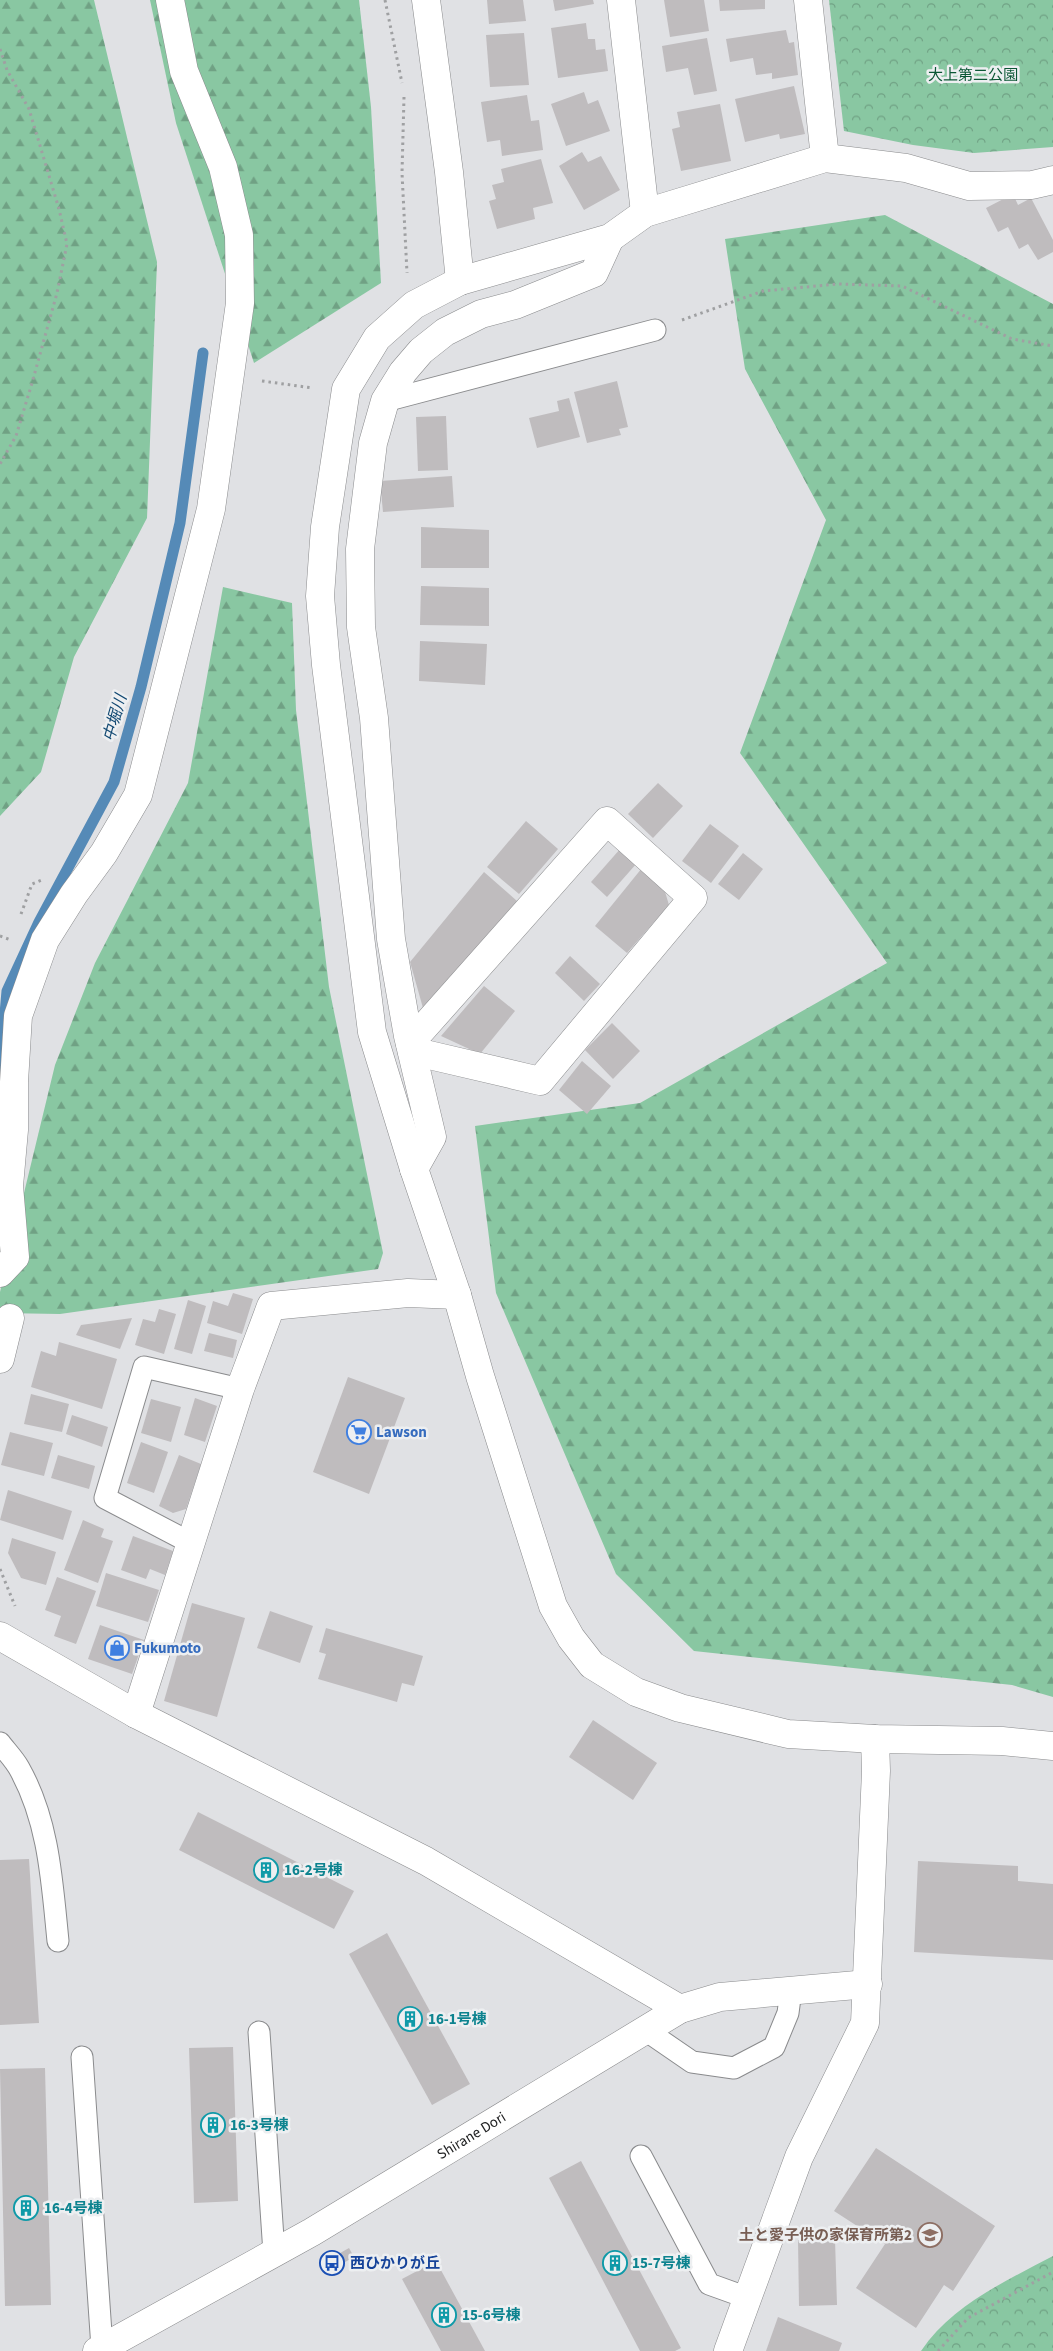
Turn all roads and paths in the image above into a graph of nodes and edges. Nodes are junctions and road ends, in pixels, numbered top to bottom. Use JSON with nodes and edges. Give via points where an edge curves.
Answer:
{"nodes":[{"id":1,"x":170,"y":0,"type":"edge"},
{"id":2,"x":385,"y":0,"type":"edge"},
{"id":3,"x":426,"y":0,"type":"edge"},
{"id":4,"x":621,"y":0,"type":"edge"},
{"id":5,"x":808,"y":0,"type":"edge"},
{"id":6,"x":0,"y":48,"type":"edge"},
{"id":7,"x":825,"y":158,"type":"junction"},
{"id":8,"x":1053,"y":180,"type":"edge"},
{"id":9,"x":645,"y":212,"type":"junction"},
{"id":10,"x":610,"y":238,"type":"junction"},
{"id":11,"x":460,"y":281,"type":"junction"},
{"id":12,"x":414,"y":305,"type":"junction"},
{"id":13,"x":655,"y":330,"type":"joint"},
{"id":14,"x":1053,"y":346,"type":"edge"},
{"id":15,"x":230,"y":377,"type":"junction"},
{"id":16,"x":315,"y":388,"type":"dead end"},
{"id":17,"x":385,"y":401,"type":"junction"},
{"id":18,"x":0,"y":464,"type":"edge"},
{"id":19,"x":411,"y":1047,"type":"junction"},
{"id":20,"x":414,"y":1169,"type":"junction"},
{"id":21,"x":0,"y":1273,"type":"edge"},
{"id":22,"x":458,"y":1295,"type":"junction"},
{"id":23,"x":10,"y":1318,"type":"dead end"},
{"id":24,"x":0,"y":1359,"type":"edge"},
{"id":25,"x":240,"y":1389,"type":"junction"},
{"id":26,"x":191,"y":1543,"type":"junction"},
{"id":27,"x":0,"y":1569,"type":"edge"},
{"id":28,"x":17,"y":1610,"type":"dead end"},
{"id":29,"x":0,"y":1636,"type":"edge"},
{"id":30,"x":136,"y":1714,"type":"junction"},
{"id":31,"x":875,"y":1740,"type":"junction"},
{"id":32,"x":0,"y":1743,"type":"edge"},
{"id":33,"x":1053,"y":1746,"type":"edge"},
{"id":34,"x":58,"y":1941,"type":"dead end"},
{"id":35,"x":868,"y":1984,"type":"junction"},
{"id":36,"x":791,"y":1990,"type":"junction"},
{"id":37,"x":680,"y":2009,"type":"junction"},
{"id":38,"x":644,"y":2029,"type":"junction"},
{"id":39,"x":259,"y":2032,"type":"dead end"},
{"id":40,"x":82,"y":2057,"type":"dead end"},
{"id":41,"x":641,"y":2156,"type":"dead end"},
{"id":42,"x":274,"y":2253,"type":"junction"},
{"id":43,"x":1053,"y":2272,"type":"edge"},
{"id":44,"x":748,"y":2298,"type":"junction"},
{"id":45,"x":99,"y":2350,"type":"edge"},
{"id":46,"x":728,"y":2351,"type":"edge"},
{"id":47,"x":938,"y":2351,"type":"edge"}],
"edges":[{"from":1,"to":15,"type":"street","via":[[184,71],[223,167],[239,235],[240,303]]},
{"from":2,"to":12,"type":"path","via":[[404,92],[402,173],[407,272]]},
{"from":3,"to":11,"type":"street"},
{"from":4,"to":9,"type":"street"},
{"from":5,"to":7,"type":"street"},
{"from":6,"to":18,"type":"path","via":[[7,70],[29,109],[67,244],[30,392],[16,436]]},
{"from":7,"to":8,"type":"street","via":[[906,168],[970,186],[1032,185]]},
{"from":7,"to":9,"type":"street"},
{"from":9,"to":10,"type":"street"},
{"from":10,"to":11,"type":"street"},
{"from":10,"to":17,"type":"street","via":[[594,273],[515,305],[481,314],[445,332],[402,372]]},
{"from":11,"to":12,"type":"street"},
{"from":12,"to":20,"type":"street","via":[[377,338],[346,389],[325,528],[320,596],[372,1032]]},
{"from":13,"to":14,"type":"path","via":[[763,291],[838,284],[902,286],[1012,339]]},
{"from":13,"to":17,"type":"lane"},
{"from":15,"to":16,"type":"path"},
{"from":15,"to":21,"type":"street","via":[[211,509],[138,795],[45,940],[18,1016],[9,1186],[15,1257]]},
{"from":17,"to":19,"type":"street","via":[[372,443],[360,548],[361,627],[374,718],[391,939]]},
{"from":19,"to":19,"type":"street","via":[[540,1081],[693,898],[607,821]]},
{"from":19,"to":20,"type":"street","via":[[432,1137]]},
{"from":20,"to":22,"type":"street"},
{"from":22,"to":25,"type":"street","via":[[408,1293],[271,1306]]},
{"from":22,"to":31,"type":"street","via":[[480,1376],[553,1606],[570,1638],[592,1665],[636,1692],[680,1708],[788,1734]]},
{"from":23,"to":24,"type":"street"},
{"from":25,"to":26,"type":"street"},
{"from":25,"to":26,"type":"lane","via":[[144,1367],[105,1498]]},
{"from":26,"to":30,"type":"street"},
{"from":27,"to":28,"type":"path"},
{"from":29,"to":30,"type":"street"},
{"from":30,"to":37,"type":"street","via":[[426,1861]]},
{"from":31,"to":33,"type":"street","via":[[1002,1741]]},
{"from":31,"to":35,"type":"street"},
{"from":32,"to":34,"type":"lane","via":[[19,1767],[39,1815],[50,1858]]},
{"from":35,"to":36,"type":"street","name":"Shirane Dori"},
{"from":35,"to":44,"type":"street","via":[[865,2023],[799,2157]]},
{"from":36,"to":37,"type":"street","name":"Shirane Dori","via":[[720,1998]]},
{"from":36,"to":38,"type":"lane","via":[[788,2013],[774,2046],[734,2068],[692,2062]]},
{"from":37,"to":38,"type":"street","name":"Shirane Dori"},
{"from":38,"to":42,"type":"street","name":"Shirane Dori"},
{"from":39,"to":42,"type":"lane"},
{"from":40,"to":45,"type":"lane"},
{"from":41,"to":44,"type":"lane","via":[[709,2284]]},
{"from":42,"to":45,"type":"street","name":"Shirane Dori"},
{"from":43,"to":47,"type":"path","via":[[968,2318]]},
{"from":44,"to":46,"type":"street"}]}
